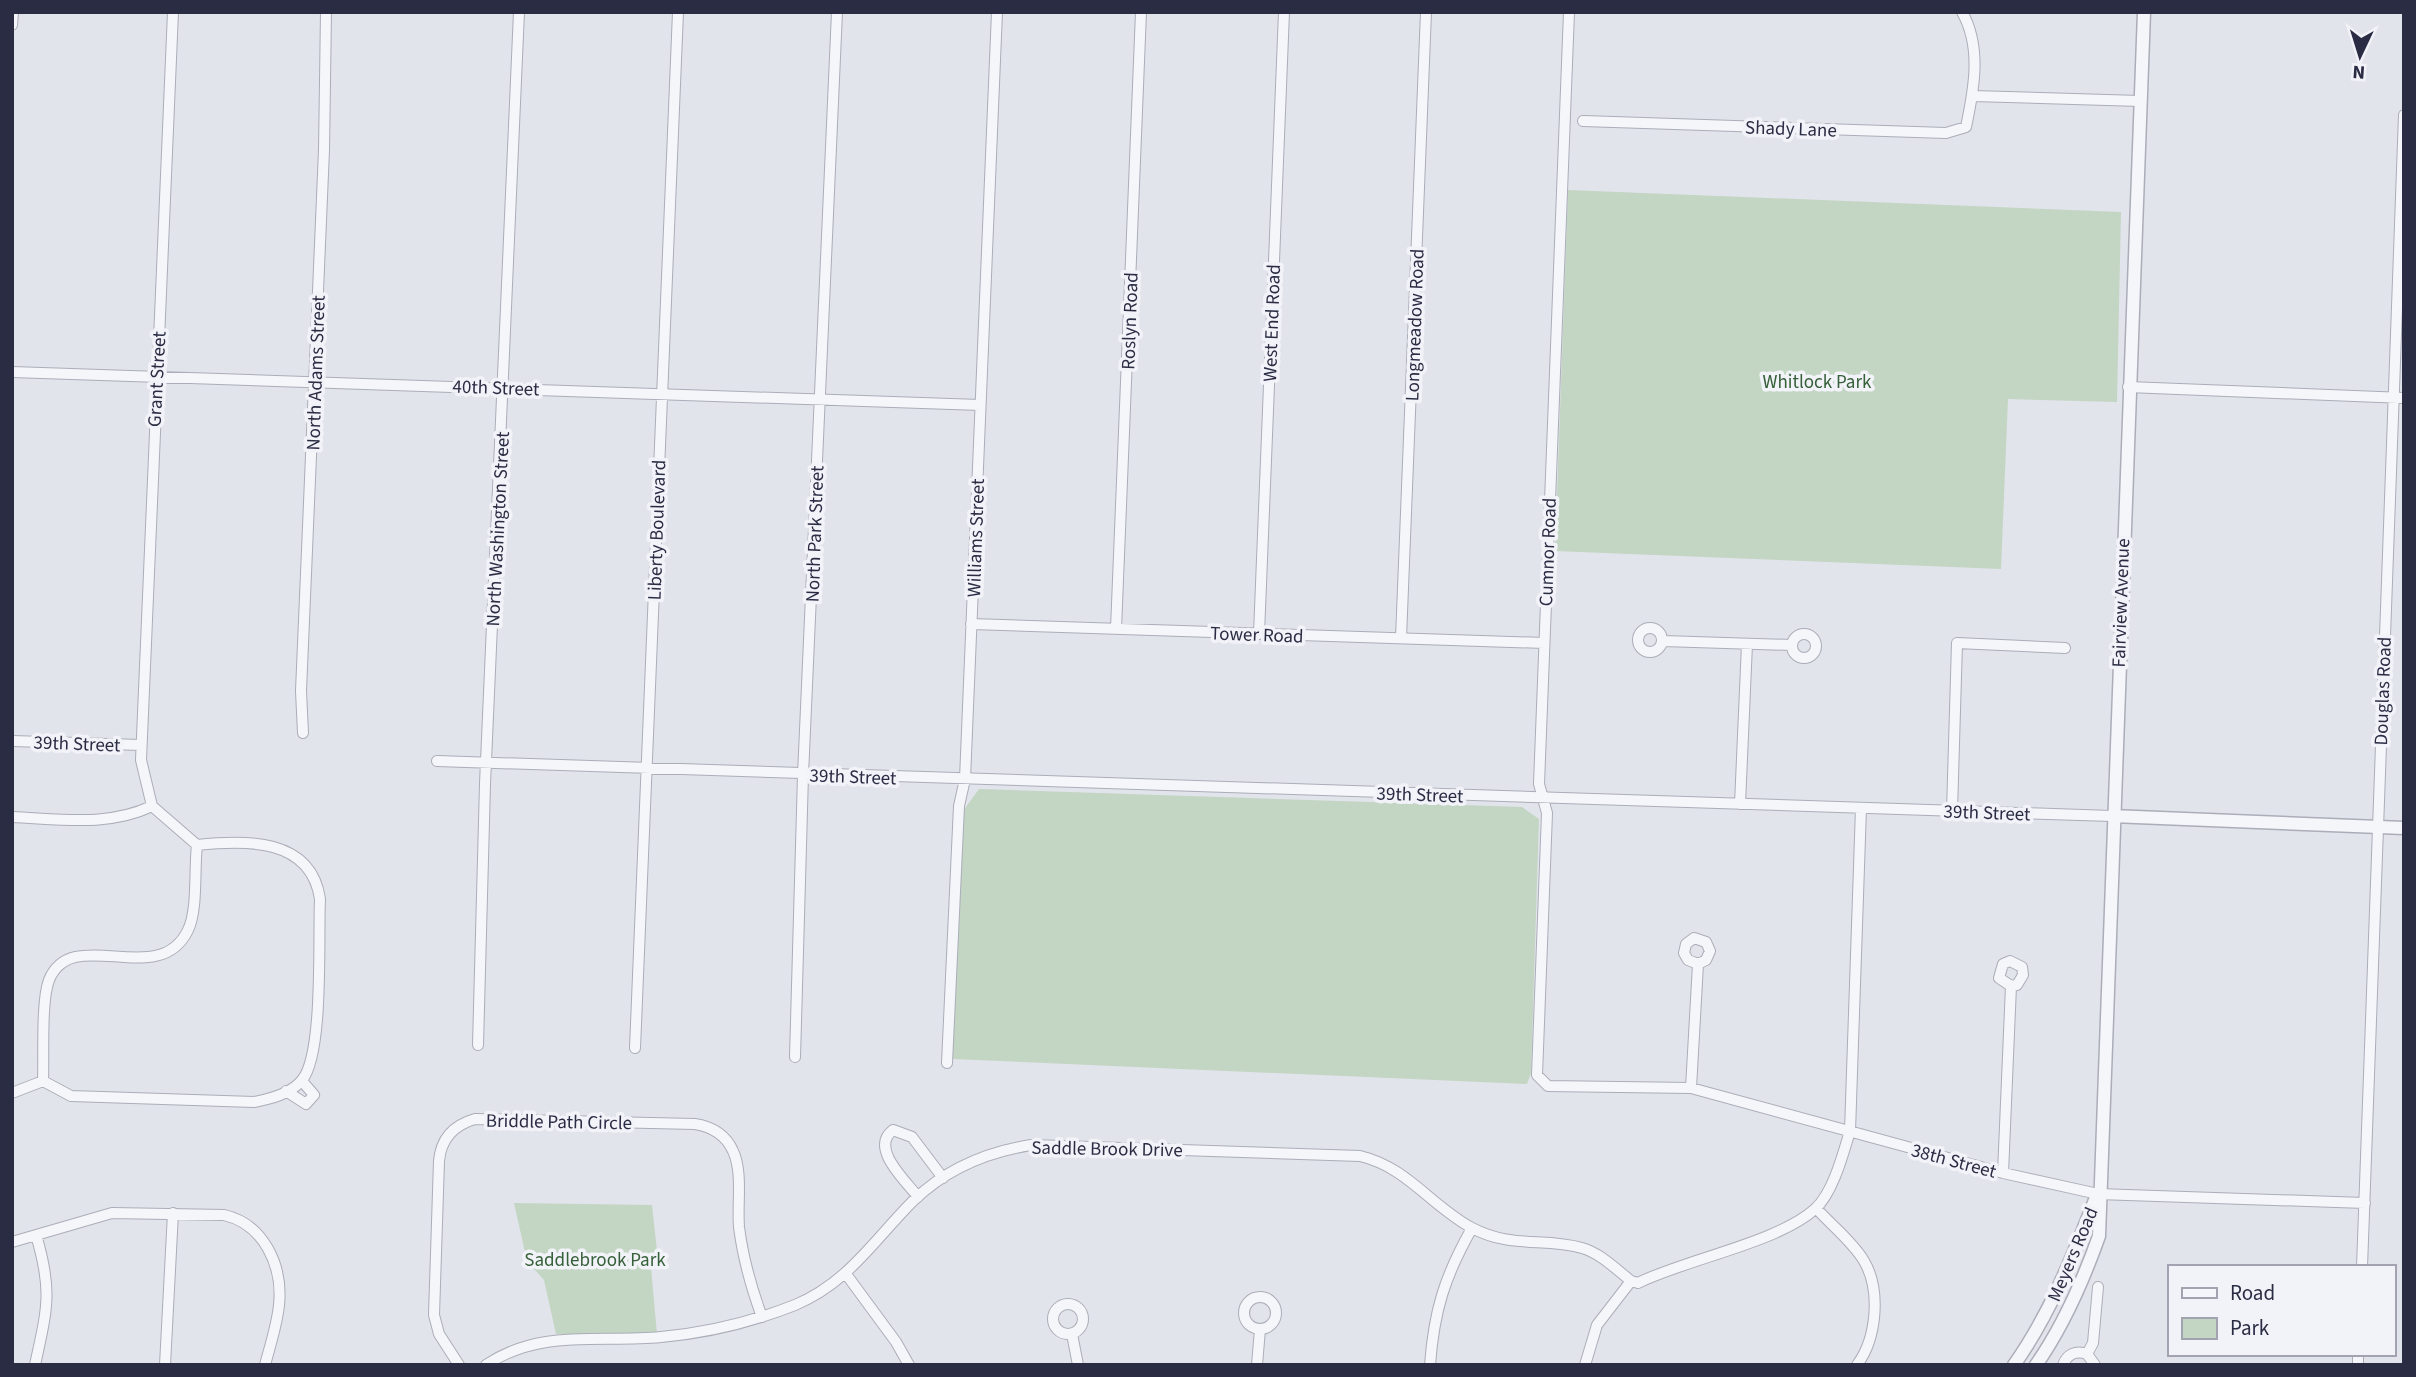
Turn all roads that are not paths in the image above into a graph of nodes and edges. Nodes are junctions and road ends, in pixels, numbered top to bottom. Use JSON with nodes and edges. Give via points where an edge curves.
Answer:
{"nodes":[{"id":1,"x":13,"y":12,"type":"edge"},
{"id":2,"x":173,"y":12,"type":"edge"},
{"id":3,"x":326,"y":12,"type":"edge"},
{"id":4,"x":519,"y":12,"type":"edge"},
{"id":5,"x":678,"y":12,"type":"edge"},
{"id":6,"x":837,"y":12,"type":"edge"},
{"id":7,"x":997,"y":12,"type":"edge"},
{"id":8,"x":1141,"y":12,"type":"edge"},
{"id":9,"x":1284,"y":12,"type":"edge"},
{"id":10,"x":1426,"y":12,"type":"edge"},
{"id":11,"x":1569,"y":12,"type":"edge"},
{"id":12,"x":1962,"y":12,"type":"edge"},
{"id":13,"x":2144,"y":12,"type":"edge"},
{"id":14,"x":12,"y":25,"type":"edge"},
{"id":15,"x":1973,"y":96,"type":"junction"},
{"id":16,"x":2140,"y":102,"type":"junction"},
{"id":17,"x":2404,"y":115,"type":"edge"},
{"id":18,"x":1583,"y":121,"type":"dead end"},
{"id":19,"x":12,"y":372,"type":"edge"},
{"id":20,"x":156,"y":376,"type":"junction"},
{"id":21,"x":315,"y":382,"type":"junction"},
{"id":22,"x":2128,"y":387,"type":"junction"},
{"id":23,"x":503,"y":388,"type":"junction"},
{"id":24,"x":662,"y":393,"type":"junction"},
{"id":25,"x":820,"y":398,"type":"junction"},
{"id":26,"x":2398,"y":398,"type":"edge"},
{"id":27,"x":980,"y":405,"type":"junction"},
{"id":28,"x":971,"y":624,"type":"junction"},
{"id":29,"x":1116,"y":629,"type":"junction"},
{"id":30,"x":1259,"y":634,"type":"junction"},
{"id":31,"x":1401,"y":638,"type":"junction"},
{"id":32,"x":1663,"y":641,"type":"dead end"},
{"id":33,"x":1544,"y":643,"type":"junction"},
{"id":34,"x":1746,"y":644,"type":"junction"},
{"id":35,"x":1792,"y":645,"type":"dead end"},
{"id":36,"x":2065,"y":648,"type":"dead end"},
{"id":37,"x":303,"y":733,"type":"dead end"},
{"id":38,"x":12,"y":741,"type":"edge"},
{"id":39,"x":141,"y":745,"type":"junction"},
{"id":40,"x":437,"y":761,"type":"dead end"},
{"id":41,"x":487,"y":763,"type":"junction"},
{"id":42,"x":645,"y":768,"type":"junction"},
{"id":43,"x":803,"y":775,"type":"junction"},
{"id":44,"x":965,"y":779,"type":"junction"},
{"id":45,"x":1543,"y":798,"type":"junction"},
{"id":46,"x":1740,"y":804,"type":"junction"},
{"id":47,"x":152,"y":806,"type":"junction"},
{"id":48,"x":1861,"y":808,"type":"junction"},
{"id":49,"x":1952,"y":811,"type":"junction"},
{"id":50,"x":2112,"y":816,"type":"junction"},
{"id":51,"x":12,"y":817,"type":"edge"},
{"id":52,"x":2376,"y":827,"type":"junction"},
{"id":53,"x":2404,"y":828,"type":"edge"},
{"id":54,"x":197,"y":845,"type":"junction"},
{"id":55,"x":1698,"y":964,"type":"dead end"},
{"id":56,"x":2011,"y":986,"type":"dead end"},
{"id":57,"x":478,"y":1045,"type":"dead end"},
{"id":58,"x":635,"y":1048,"type":"dead end"},
{"id":59,"x":795,"y":1057,"type":"dead end"},
{"id":60,"x":947,"y":1063,"type":"dead end"},
{"id":61,"x":43,"y":1081,"type":"junction"},
{"id":62,"x":302,"y":1081,"type":"junction"},
{"id":63,"x":1548,"y":1086,"type":"joint"},
{"id":64,"x":1691,"y":1088,"type":"junction"},
{"id":65,"x":289,"y":1090,"type":"junction"},
{"id":66,"x":12,"y":1093,"type":"edge"},
{"id":67,"x":1850,"y":1131,"type":"junction"},
{"id":68,"x":2003,"y":1173,"type":"junction"},
{"id":69,"x":943,"y":1178,"type":"junction"},
{"id":70,"x":2098,"y":1194,"type":"junction"},
{"id":71,"x":918,"y":1197,"type":"junction"},
{"id":72,"x":2365,"y":1203,"type":"junction"},
{"id":73,"x":1816,"y":1208,"type":"junction"},
{"id":74,"x":173,"y":1213,"type":"junction"},
{"id":75,"x":1472,"y":1228,"type":"junction"},
{"id":76,"x":36,"y":1235,"type":"junction"},
{"id":77,"x":12,"y":1242,"type":"edge"},
{"id":78,"x":2362,"y":1265,"type":"edge"},
{"id":79,"x":846,"y":1274,"type":"junction"},
{"id":80,"x":1631,"y":1281,"type":"junction"},
{"id":81,"x":2098,"y":1287,"type":"dead end"},
{"id":82,"x":762,"y":1317,"type":"junction"},
{"id":83,"x":1260,"y":1329,"type":"dead end"},
{"id":84,"x":1072,"y":1334,"type":"dead end"},
{"id":85,"x":2087,"y":1354,"type":"junction"},
{"id":86,"x":35,"y":1365,"type":"edge"},
{"id":87,"x":165,"y":1365,"type":"edge"},
{"id":88,"x":265,"y":1365,"type":"edge"},
{"id":89,"x":459,"y":1365,"type":"edge"},
{"id":90,"x":486,"y":1365,"type":"edge"},
{"id":91,"x":909,"y":1365,"type":"edge"},
{"id":92,"x":1078,"y":1365,"type":"edge"},
{"id":93,"x":1257,"y":1365,"type":"edge"},
{"id":94,"x":1430,"y":1365,"type":"edge"},
{"id":95,"x":1585,"y":1365,"type":"edge"},
{"id":96,"x":1857,"y":1365,"type":"edge"},
{"id":97,"x":2014,"y":1365,"type":"edge"},
{"id":98,"x":2036,"y":1365,"type":"edge"},
{"id":99,"x":2063,"y":1365,"type":"edge"},
{"id":100,"x":2095,"y":1365,"type":"edge"}],
"edges":[{"from":1,"to":14,"type":"street"},
{"from":2,"to":20,"type":"street","name":"Grant Street"},
{"from":3,"to":21,"type":"street","name":"North Adams Street"},
{"from":4,"to":23,"type":"street","name":"North Washington Street"},
{"from":5,"to":24,"type":"street","name":"Liberty Boulevard"},
{"from":6,"to":25,"type":"street","name":"North Park Street"},
{"from":7,"to":27,"type":"street","name":"Williams Street"},
{"from":8,"to":29,"type":"street","name":"Roslyn Road"},
{"from":9,"to":30,"type":"street","name":"West End Road"},
{"from":10,"to":31,"type":"street","name":"Longmeadow Road"},
{"from":11,"to":33,"type":"street","name":"Cumnor Road"},
{"from":12,"to":15,"type":"street","via":[[1975,42]]},
{"from":13,"to":16,"type":"street","name":"Fairview Avenue"},
{"from":15,"to":16,"type":"street"},
{"from":15,"to":18,"type":"street","name":"Shady Lane","via":[[1966,127],[1946,134]]},
{"from":16,"to":22,"type":"street","name":"Fairview Avenue"},
{"from":17,"to":26,"type":"street","name":"Douglas Road"},
{"from":19,"to":20,"type":"street","name":"40th Street"},
{"from":20,"to":21,"type":"street","name":"40th Street"},
{"from":20,"to":39,"type":"street","name":"Grant Street"},
{"from":21,"to":23,"type":"street","name":"40th Street"},
{"from":21,"to":37,"type":"street","name":"North Adams Street"},
{"from":22,"to":26,"type":"street"},
{"from":22,"to":50,"type":"street","name":"Fairview Avenue"},
{"from":23,"to":24,"type":"street","name":"40th Street"},
{"from":23,"to":41,"type":"street","name":"North Washington Street"},
{"from":24,"to":25,"type":"street","name":"40th Street"},
{"from":24,"to":42,"type":"street","name":"Liberty Boulevard"},
{"from":25,"to":27,"type":"street","name":"40th Street"},
{"from":25,"to":43,"type":"street","name":"North Park Street"},
{"from":26,"to":52,"type":"street","name":"Douglas Road"},
{"from":27,"to":28,"type":"street","name":"Williams Street"},
{"from":28,"to":29,"type":"street","name":"Tower Road"},
{"from":28,"to":44,"type":"street","name":"Williams Street"},
{"from":29,"to":30,"type":"street","name":"Tower Road"},
{"from":30,"to":31,"type":"street","name":"Tower Road"},
{"from":31,"to":33,"type":"street","name":"Tower Road"},
{"from":32,"to":34,"type":"street"},
{"from":33,"to":45,"type":"street","name":"Cumnor Road","via":[[1539,784]]},
{"from":34,"to":35,"type":"street"},
{"from":34,"to":46,"type":"street"},
{"from":36,"to":49,"type":"street","via":[[1957,643]]},
{"from":38,"to":39,"type":"street","name":"39th Street"},
{"from":39,"to":47,"type":"street","name":"Grant Street"},
{"from":40,"to":41,"type":"street","name":"39th Street"},
{"from":41,"to":42,"type":"street","name":"39th Street"},
{"from":41,"to":57,"type":"street","name":"North Washington Street"},
{"from":42,"to":43,"type":"street","name":"39th Street"},
{"from":42,"to":58,"type":"street","name":"Liberty Boulevard"},
{"from":43,"to":44,"type":"street","name":"39th Street"},
{"from":43,"to":59,"type":"street","name":"North Park Street"},
{"from":44,"to":45,"type":"street","name":"39th Street"},
{"from":44,"to":60,"type":"street","name":"Williams Street","via":[[959,806]]},
{"from":45,"to":46,"type":"street","name":"39th Street"},
{"from":45,"to":63,"type":"street","name":"Cumnor Road","via":[[1547,813],[1537,1075]]},
{"from":46,"to":48,"type":"street","name":"39th Street"},
{"from":47,"to":51,"type":"street","via":[[106,821]]},
{"from":47,"to":54,"type":"street"},
{"from":48,"to":49,"type":"street","name":"39th Street"},
{"from":48,"to":67,"type":"street"},
{"from":49,"to":50,"type":"street","name":"39th Street"},
{"from":50,"to":52,"type":"street","name":"39th Street"},
{"from":50,"to":70,"type":"street","name":"Fairview Avenue"},
{"from":52,"to":53,"type":"street","name":"39th Street"},
{"from":52,"to":72,"type":"street","name":"Douglas Road"},
{"from":54,"to":61,"type":"street","via":[[191,922],[174,948],[150,958],[76,956],[60,964],[51,976]]},
{"from":54,"to":62,"type":"street","via":[[274,845],[306,866],[316,884],[320,899],[315,1039]]},
{"from":55,"to":64,"type":"street"},
{"from":56,"to":68,"type":"street"},
{"from":61,"to":65,"type":"street","via":[[71,1096],[202,1102],[254,1102]]},
{"from":61,"to":66,"type":"street"},
{"from":62,"to":65,"type":"street"},
{"from":62,"to":65,"type":"street","via":[[314,1095],[306,1104]]},
{"from":63,"to":64,"type":"street","name":"38th Street"},
{"from":64,"to":67,"type":"street","name":"38th Street"},
{"from":67,"to":68,"type":"street","name":"38th Street"},
{"from":67,"to":73,"type":"street","via":[[1837,1172]]},
{"from":68,"to":70,"type":"street","name":"38th Street"},
{"from":69,"to":71,"type":"street","name":"Saddle Brook Drive"},
{"from":69,"to":71,"type":"street","via":[[912,1137],[892,1130],[884,1143],[886,1154]]},
{"from":69,"to":75,"type":"street","name":"Saddle Brook Drive","via":[[988,1155],[1050,1144],[1344,1154],[1374,1159],[1397,1170]]},
{"from":70,"to":72,"type":"street","name":"38th Street"},
{"from":70,"to":97,"type":"street","name":"Meyers Road","via":[[2063,1280]]},
{"from":70,"to":98,"type":"street","name":"Meyers Road","via":[[2099,1236],[2085,1277]]},
{"from":71,"to":79,"type":"street","name":"Saddle Brook Drive"},
{"from":72,"to":78,"type":"street","name":"Douglas Road"},
{"from":73,"to":80,"type":"street","via":[[1767,1235],[1637,1283]]},
{"from":73,"to":96,"type":"street","via":[[1863,1259],[1872,1282],[1873,1322],[1866,1352]]},
{"from":74,"to":76,"type":"street","via":[[112,1213]]},
{"from":74,"to":87,"type":"street"},
{"from":74,"to":88,"type":"street","via":[[241,1219],[270,1250],[279,1304]]},
{"from":75,"to":80,"type":"street","name":"Saddle Brook Drive","via":[[1514,1242],[1581,1247]]},
{"from":75,"to":94,"type":"street","via":[[1437,1303]]},
{"from":76,"to":77,"type":"street"},
{"from":76,"to":86,"type":"street","via":[[49,1291]]},
{"from":79,"to":82,"type":"street","name":"Saddle Brook Drive","via":[[815,1295]]},
{"from":79,"to":91,"type":"street"},
{"from":80,"to":95,"type":"street","via":[[1597,1325]]},
{"from":81,"to":85,"type":"street","via":[[2093,1343]]},
{"from":82,"to":89,"type":"street","name":"Briddle Path Circle","via":[[746,1270],[737,1160],[726,1138],[713,1129],[695,1124],[475,1119],[454,1128],[441,1148],[439,1161],[434,1315],[439,1334]]},
{"from":82,"to":90,"type":"street","name":"Saddle Brook Drive","via":[[664,1337],[550,1339],[523,1346]]},
{"from":83,"to":93,"type":"street"},
{"from":84,"to":92,"type":"street"},
{"from":85,"to":99,"type":"street","via":[[2072,1354]]},
{"from":85,"to":100,"type":"street"}]}
